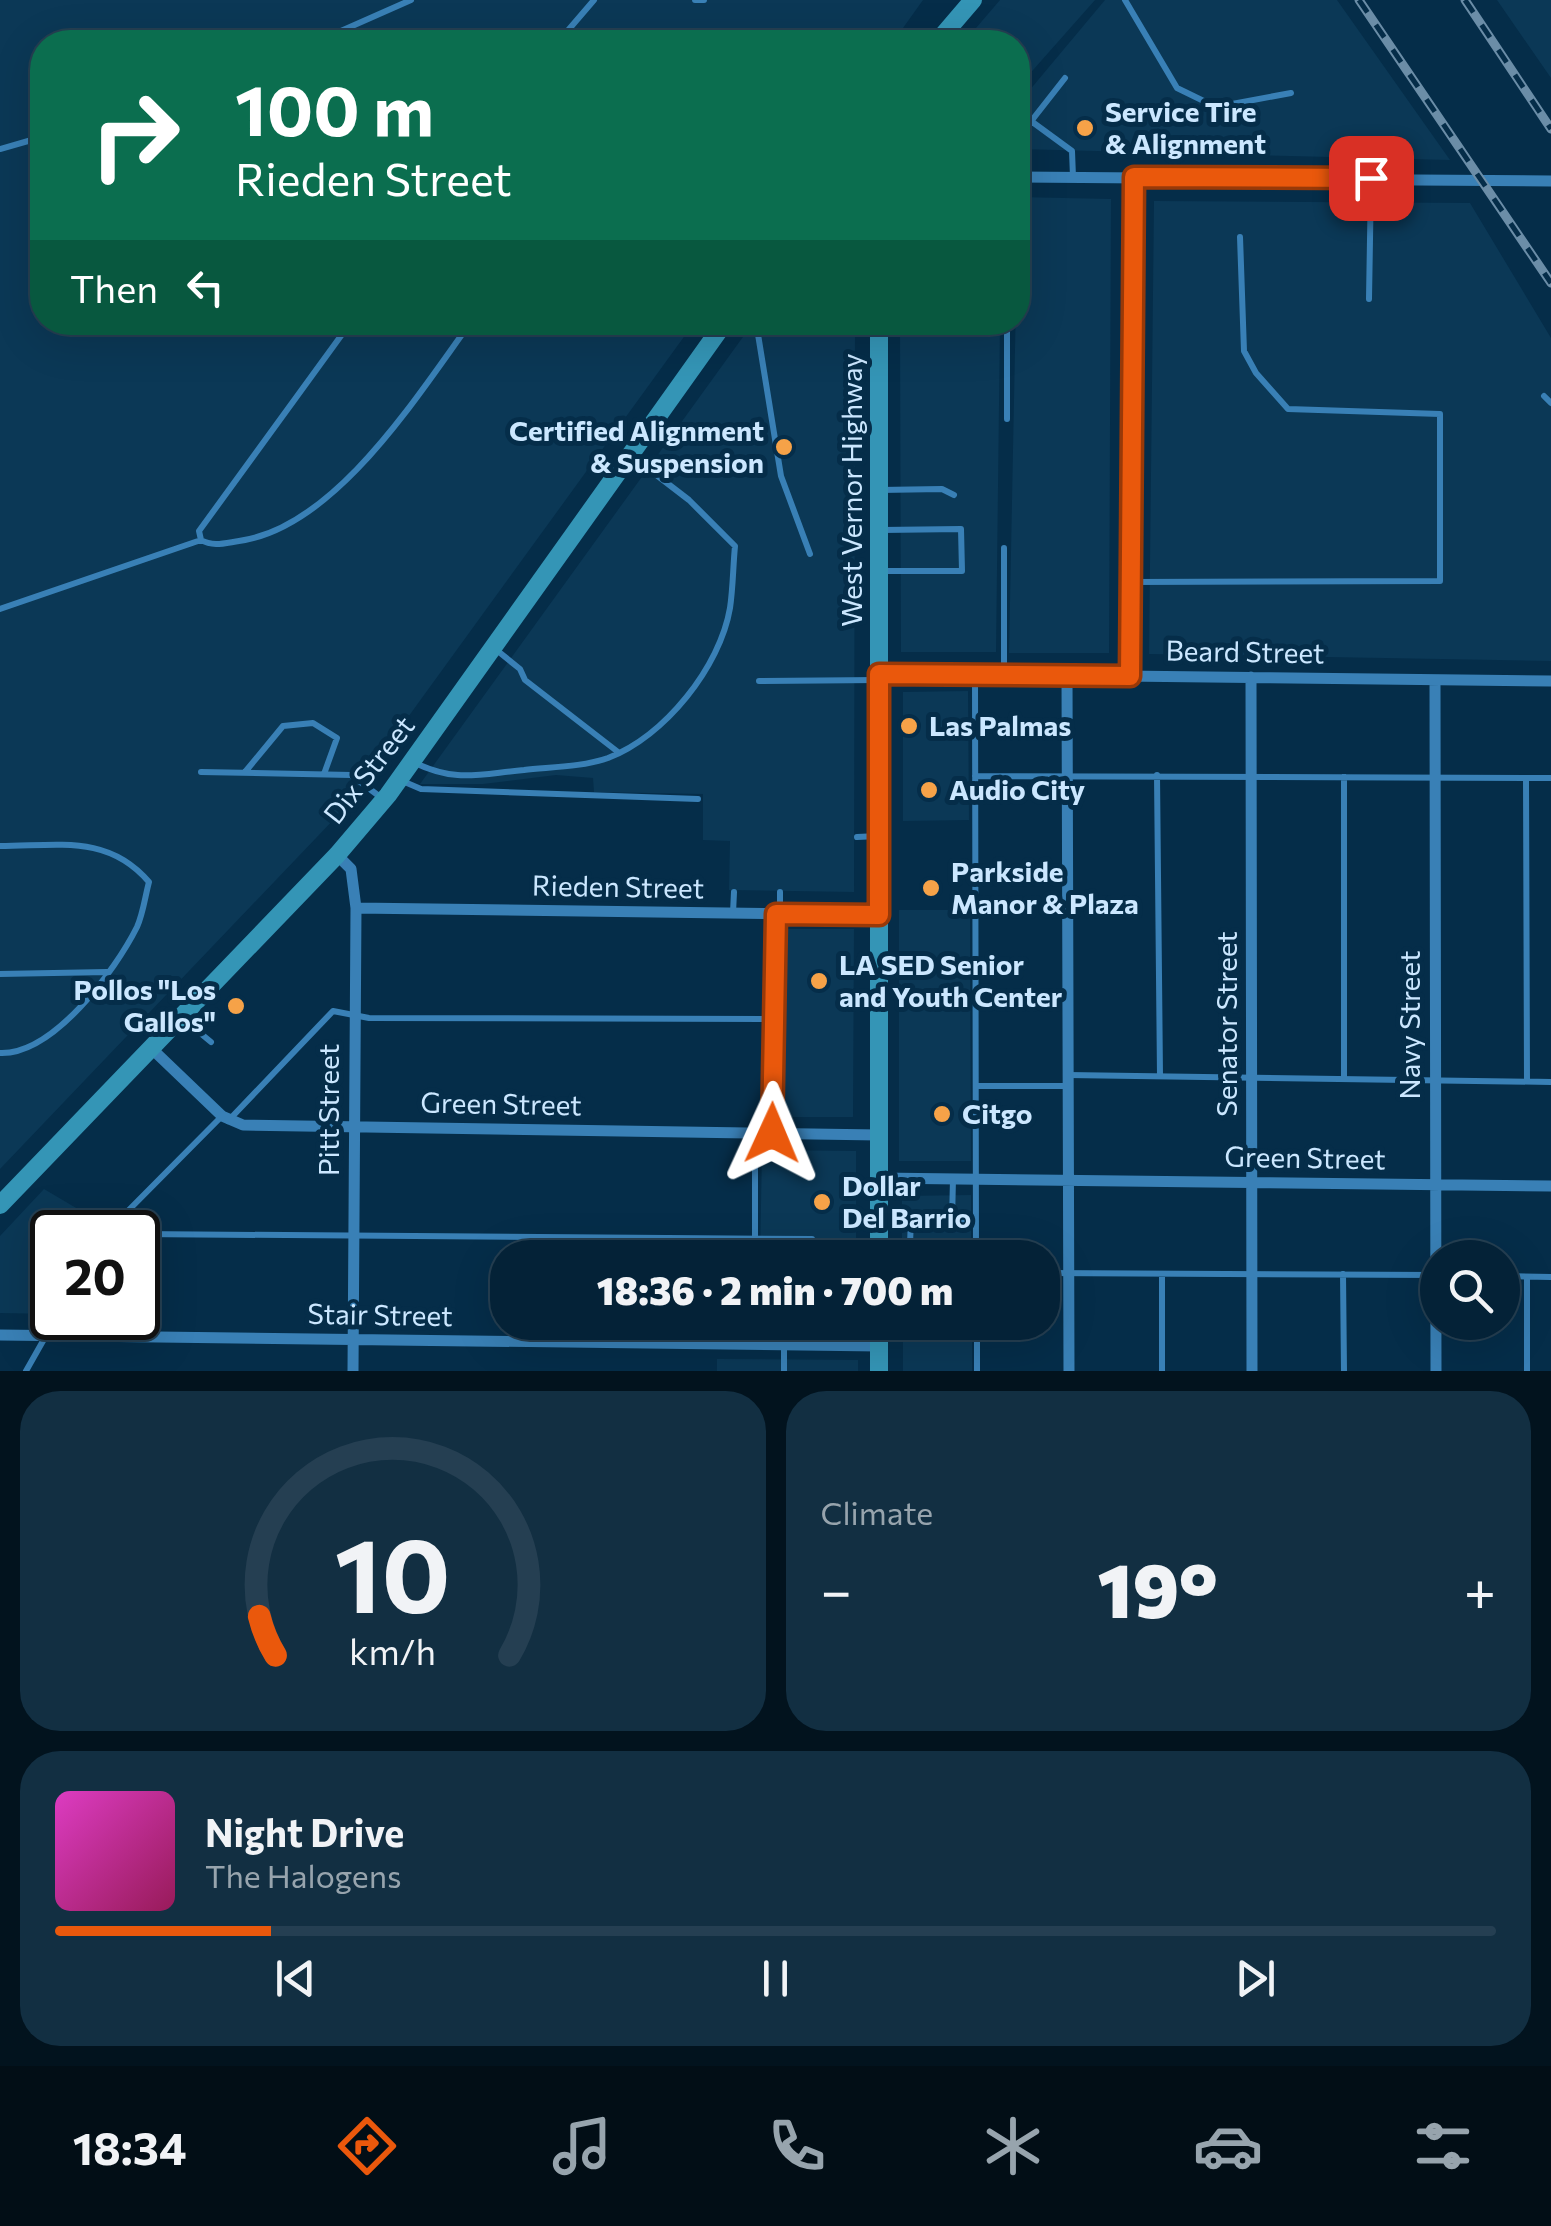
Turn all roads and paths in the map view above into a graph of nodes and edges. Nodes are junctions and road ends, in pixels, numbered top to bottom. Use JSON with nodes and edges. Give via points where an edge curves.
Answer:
{"nodes":[{"id":1,"x":411,"y":0,"type":"edge"},
{"id":2,"x":594,"y":0,"type":"edge"},
{"id":3,"x":695,"y":0,"type":"edge"},
{"id":4,"x":704,"y":0,"type":"edge"},
{"id":5,"x":973,"y":0,"type":"edge"},
{"id":6,"x":1125,"y":0,"type":"edge"},
{"id":7,"x":343,"y":30,"type":"edge"},
{"id":8,"x":568,"y":30,"type":"edge"},
{"id":9,"x":948,"y":30,"type":"edge"},
{"id":10,"x":1064,"y":78,"type":"dead end"},
{"id":11,"x":1291,"y":93,"type":"dead end"},
{"id":12,"x":1031,"y":120,"type":"joint"},
{"id":13,"x":30,"y":140,"type":"edge"},
{"id":14,"x":0,"y":149,"type":"edge"},
{"id":15,"x":1030,"y":177,"type":"edge"},
{"id":16,"x":1072,"y":177,"type":"junction"},
{"id":17,"x":1134,"y":177,"type":"junction"},
{"id":18,"x":1371,"y":178,"type":"junction"},
{"id":19,"x":1551,"y":181,"type":"edge"},
{"id":20,"x":1240,"y":237,"type":"dead end"},
{"id":21,"x":1369,"y":299,"type":"dead end"},
{"id":22,"x":342,"y":335,"type":"edge"},
{"id":23,"x":461,"y":335,"type":"edge"},
{"id":24,"x":716,"y":335,"type":"edge"},
{"id":25,"x":758,"y":335,"type":"edge"},
{"id":26,"x":879,"y":335,"type":"edge"},
{"id":27,"x":1007,"y":335,"type":"edge"},
{"id":28,"x":1544,"y":396,"type":"dead end"},
{"id":29,"x":1551,"y":403,"type":"edge"},
{"id":30,"x":1007,"y":420,"type":"dead end"},
{"id":31,"x":631,"y":455,"type":"junction"},
{"id":32,"x":879,"y":490,"type":"junction"},
{"id":33,"x":954,"y":495,"type":"dead end"},
{"id":34,"x":879,"y":530,"type":"junction"},
{"id":35,"x":201,"y":540,"type":"junction"},
{"id":36,"x":1004,"y":548,"type":"dead end"},
{"id":37,"x":810,"y":554,"type":"dead end"},
{"id":38,"x":879,"y":572,"type":"junction"},
{"id":39,"x":1131,"y":582,"type":"junction"},
{"id":40,"x":0,"y":609,"type":"edge"},
{"id":41,"x":494,"y":648,"type":"junction"},
{"id":42,"x":975,"y":674,"type":"junction"},
{"id":43,"x":1004,"y":674,"type":"junction"},
{"id":44,"x":1068,"y":675,"type":"junction"},
{"id":45,"x":879,"y":676,"type":"junction"},
{"id":46,"x":1130,"y":676,"type":"junction"},
{"id":47,"x":1252,"y":677,"type":"junction"},
{"id":48,"x":1435,"y":680,"type":"junction"},
{"id":49,"x":759,"y":681,"type":"dead end"},
{"id":50,"x":1551,"y":681,"type":"edge"},
{"id":51,"x":618,"y":752,"type":"junction"},
{"id":52,"x":412,"y":762,"type":"junction"},
{"id":53,"x":201,"y":772,"type":"dead end"},
{"id":54,"x":245,"y":773,"type":"junction"},
{"id":55,"x":324,"y":774,"type":"junction"},
{"id":56,"x":1068,"y":774,"type":"junction"},
{"id":57,"x":975,"y":776,"type":"junction"},
{"id":58,"x":1157,"y":776,"type":"junction"},
{"id":59,"x":1344,"y":776,"type":"junction"},
{"id":60,"x":1435,"y":776,"type":"junction"},
{"id":61,"x":1252,"y":777,"type":"junction"},
{"id":62,"x":1526,"y":778,"type":"junction"},
{"id":63,"x":1551,"y":778,"type":"edge"},
{"id":64,"x":399,"y":780,"type":"junction"},
{"id":65,"x":698,"y":799,"type":"dead end"},
{"id":66,"x":384,"y":800,"type":"junction"},
{"id":67,"x":879,"y":836,"type":"junction"},
{"id":68,"x":857,"y":837,"type":"dead end"},
{"id":69,"x":0,"y":846,"type":"edge"},
{"id":70,"x":337,"y":855,"type":"junction"},
{"id":71,"x":734,"y":892,"type":"dead end"},
{"id":72,"x":780,"y":892,"type":"dead end"},
{"id":73,"x":356,"y":908,"type":"junction"},
{"id":74,"x":733,"y":913,"type":"junction"},
{"id":75,"x":778,"y":914,"type":"junction"},
{"id":76,"x":879,"y":915,"type":"junction"},
{"id":77,"x":107,"y":972,"type":"junction"},
{"id":78,"x":0,"y":974,"type":"edge"},
{"id":79,"x":355,"y":1015,"type":"junction"},
{"id":80,"x":181,"y":1018,"type":"junction"},
{"id":81,"x":774,"y":1020,"type":"junction"},
{"id":82,"x":211,"y":1042,"type":"dead end"},
{"id":83,"x":151,"y":1048,"type":"junction"},
{"id":84,"x":0,"y":1053,"type":"edge"},
{"id":85,"x":1160,"y":1076,"type":"junction"},
{"id":86,"x":1252,"y":1077,"type":"junction"},
{"id":87,"x":1344,"y":1079,"type":"junction"},
{"id":88,"x":1068,"y":1080,"type":"junction"},
{"id":89,"x":1436,"y":1081,"type":"junction"},
{"id":90,"x":1527,"y":1082,"type":"junction"},
{"id":91,"x":1551,"y":1082,"type":"edge"},
{"id":92,"x":976,"y":1086,"type":"junction"},
{"id":93,"x":226,"y":1119,"type":"junction"},
{"id":94,"x":354,"y":1127,"type":"junction"},
{"id":95,"x":756,"y":1133,"type":"junction"},
{"id":96,"x":772,"y":1133,"type":"junction"},
{"id":97,"x":879,"y":1134,"type":"junction"},
{"id":98,"x":879,"y":1178,"type":"junction"},
{"id":99,"x":953,"y":1179,"type":"junction"},
{"id":100,"x":976,"y":1180,"type":"junction"},
{"id":101,"x":1068,"y":1180,"type":"junction"},
{"id":102,"x":1252,"y":1182,"type":"junction"},
{"id":103,"x":1436,"y":1184,"type":"junction"},
{"id":104,"x":1551,"y":1186,"type":"edge"},
{"id":105,"x":0,"y":1205,"type":"edge"},
{"id":106,"x":130,"y":1210,"type":"edge"},
{"id":107,"x":952,"y":1220,"type":"junction"},
{"id":108,"x":976,"y":1220,"type":"junction"},
{"id":109,"x":160,"y":1234,"type":"edge"},
{"id":110,"x":353,"y":1234,"type":"junction"},
{"id":111,"x":754,"y":1238,"type":"junction"},
{"id":112,"x":812,"y":1240,"type":"dead end"},
{"id":113,"x":879,"y":1240,"type":"edge"},
{"id":114,"x":910,"y":1240,"type":"edge"},
{"id":115,"x":976,"y":1240,"type":"edge"},
{"id":116,"x":1437,"y":1240,"type":"edge"},
{"id":117,"x":1060,"y":1274,"type":"edge"},
{"id":118,"x":1068,"y":1274,"type":"junction"},
{"id":119,"x":1162,"y":1274,"type":"junction"},
{"id":120,"x":1252,"y":1274,"type":"junction"},
{"id":121,"x":1344,"y":1274,"type":"junction"},
{"id":122,"x":1420,"y":1275,"type":"edge"},
{"id":123,"x":1520,"y":1277,"type":"edge"},
{"id":124,"x":1527,"y":1277,"type":"junction"},
{"id":125,"x":1551,"y":1278,"type":"edge"},
{"id":126,"x":0,"y":1335,"type":"edge"},
{"id":127,"x":30,"y":1335,"type":"edge"},
{"id":128,"x":160,"y":1337,"type":"edge"},
{"id":129,"x":43,"y":1340,"type":"edge"},
{"id":130,"x":353,"y":1340,"type":"junction"},
{"id":131,"x":756,"y":1340,"type":"edge"},
{"id":132,"x":880,"y":1340,"type":"edge"},
{"id":133,"x":976,"y":1340,"type":"edge"},
{"id":134,"x":1436,"y":1340,"type":"edge"},
{"id":135,"x":756,"y":1345,"type":"junction"},
{"id":136,"x":784,"y":1345,"type":"junction"},
{"id":137,"x":880,"y":1346,"type":"junction"},
{"id":138,"x":26,"y":1371,"type":"edge"},
{"id":139,"x":353,"y":1371,"type":"edge"},
{"id":140,"x":784,"y":1371,"type":"edge"},
{"id":141,"x":880,"y":1371,"type":"edge"},
{"id":142,"x":976,"y":1371,"type":"edge"},
{"id":143,"x":1069,"y":1371,"type":"edge"},
{"id":144,"x":1162,"y":1371,"type":"edge"},
{"id":145,"x":1252,"y":1371,"type":"edge"},
{"id":146,"x":1344,"y":1371,"type":"edge"},
{"id":147,"x":1436,"y":1371,"type":"edge"},
{"id":148,"x":1527,"y":1371,"type":"edge"}],
"edges":[{"from":1,"to":7,"type":"lane"},
{"from":2,"to":8,"type":"lane"},
{"from":3,"to":4,"type":"lane"},
{"from":5,"to":9,"type":"street"},
{"from":6,"to":11,"type":"lane","via":[[1177,88],[1216,107]]},
{"from":10,"to":12,"type":"lane"},
{"from":12,"to":16,"type":"lane","via":[[1072,151]]},
{"from":13,"to":14,"type":"lane"},
{"from":15,"to":16,"type":"street"},
{"from":16,"to":17,"type":"street"},
{"from":17,"to":18,"type":"street"},
{"from":17,"to":39,"type":"street"},
{"from":18,"to":19,"type":"street"},
{"from":18,"to":21,"type":"lane"},
{"from":20,"to":39,"type":"lane","via":[[1244,351],[1288,409],[1440,414],[1440,581]]},
{"from":22,"to":35,"type":"lane","via":[[200,530]]},
{"from":23,"to":35,"type":"lane","via":[[326,501],[256,538],[210,545]]},
{"from":24,"to":31,"type":"street","name":"Dix Street"},
{"from":25,"to":37,"type":"lane","via":[[780,476]]},
{"from":26,"to":32,"type":"street","name":"West Vernor Highway"},
{"from":27,"to":30,"type":"lane"},
{"from":28,"to":29,"type":"lane"},
{"from":31,"to":41,"type":"street","name":"Dix Street"},
{"from":31,"to":51,"type":"lane","via":[[690,500],[734,546],[730,609],[714,655],[676,707]]},
{"from":32,"to":33,"type":"lane","via":[[942,489]]},
{"from":32,"to":34,"type":"street","name":"West Vernor Highway"},
{"from":34,"to":38,"type":"street","name":"West Vernor Highway"},
{"from":34,"to":38,"type":"lane","via":[[961,529],[962,571]]},
{"from":35,"to":40,"type":"lane"},
{"from":36,"to":43,"type":"lane"},
{"from":38,"to":45,"type":"street","name":"West Vernor Highway"},
{"from":39,"to":46,"type":"street"},
{"from":41,"to":51,"type":"lane"},
{"from":41,"to":52,"type":"street","name":"Dix Street"},
{"from":42,"to":43,"type":"street","name":"Beard Street"},
{"from":42,"to":45,"type":"street","name":"Beard Street"},
{"from":42,"to":57,"type":"lane"},
{"from":43,"to":44,"type":"street","name":"Beard Street"},
{"from":44,"to":46,"type":"street","name":"Beard Street"},
{"from":44,"to":56,"type":"street"},
{"from":45,"to":49,"type":"lane"},
{"from":45,"to":67,"type":"street","name":"West Vernor Highway"},
{"from":46,"to":47,"type":"street","name":"Beard Street"},
{"from":47,"to":48,"type":"street","name":"Beard Street"},
{"from":47,"to":61,"type":"street","name":"Senator Street"},
{"from":48,"to":50,"type":"street","name":"Beard Street"},
{"from":48,"to":60,"type":"street","name":"Navy Street"},
{"from":51,"to":52,"type":"lane","via":[[572,765],[444,778]]},
{"from":52,"to":64,"type":"street","name":"Dix Street"},
{"from":53,"to":54,"type":"lane"},
{"from":54,"to":55,"type":"lane"},
{"from":54,"to":55,"type":"lane","via":[[283,726],[313,723],[337,738]]},
{"from":55,"to":66,"type":"lane","via":[[351,774]]},
{"from":56,"to":57,"type":"lane"},
{"from":56,"to":58,"type":"lane"},
{"from":56,"to":88,"type":"street"},
{"from":57,"to":92,"type":"lane"},
{"from":58,"to":61,"type":"lane"},
{"from":58,"to":85,"type":"lane"},
{"from":59,"to":60,"type":"lane"},
{"from":59,"to":61,"type":"lane"},
{"from":59,"to":87,"type":"lane"},
{"from":60,"to":62,"type":"lane"},
{"from":60,"to":89,"type":"street","name":"Navy Street"},
{"from":61,"to":86,"type":"street","name":"Senator Street"},
{"from":62,"to":63,"type":"lane"},
{"from":62,"to":90,"type":"lane"},
{"from":64,"to":65,"type":"lane","via":[[420,789]]},
{"from":64,"to":66,"type":"street","name":"Dix Street"},
{"from":66,"to":70,"type":"street","name":"Dix Street"},
{"from":67,"to":68,"type":"lane"},
{"from":67,"to":76,"type":"street","name":"West Vernor Highway"},
{"from":69,"to":77,"type":"lane","via":[[97,846],[132,861],[149,882],[138,926]]},
{"from":70,"to":73,"type":"street","name":"Pitt Street","via":[[351,869]]},
{"from":70,"to":80,"type":"street","name":"Dix Street"},
{"from":71,"to":74,"type":"lane"},
{"from":72,"to":75,"type":"lane"},
{"from":73,"to":74,"type":"street","name":"Rieden Street"},
{"from":73,"to":79,"type":"street","name":"Pitt Street"},
{"from":74,"to":75,"type":"street","name":"Rieden Street"},
{"from":75,"to":76,"type":"street","name":"Rieden Street"},
{"from":75,"to":81,"type":"lane"},
{"from":76,"to":97,"type":"street","name":"West Vernor Highway"},
{"from":77,"to":78,"type":"lane"},
{"from":77,"to":84,"type":"lane","via":[[62,1026],[16,1054]]},
{"from":79,"to":81,"type":"lane"},
{"from":79,"to":93,"type":"lane","via":[[334,1012]]},
{"from":79,"to":94,"type":"street","name":"Pitt Street"},
{"from":80,"to":82,"type":"lane"},
{"from":80,"to":83,"type":"street","name":"Dix Street"},
{"from":81,"to":96,"type":"lane"},
{"from":83,"to":93,"type":"street"},
{"from":83,"to":105,"type":"street","name":"Dix Street"},
{"from":85,"to":86,"type":"lane"},
{"from":85,"to":88,"type":"lane"},
{"from":86,"to":87,"type":"lane"},
{"from":86,"to":102,"type":"street","name":"Senator Street"},
{"from":87,"to":89,"type":"lane"},
{"from":88,"to":92,"type":"lane"},
{"from":88,"to":101,"type":"street"},
{"from":89,"to":90,"type":"lane"},
{"from":89,"to":103,"type":"street","name":"Navy Street"},
{"from":90,"to":91,"type":"lane"},
{"from":92,"to":100,"type":"lane"},
{"from":93,"to":94,"type":"street","name":"Green Street"},
{"from":93,"to":106,"type":"lane"},
{"from":94,"to":95,"type":"street","name":"Green Street"},
{"from":94,"to":110,"type":"street","name":"Pitt Street"},
{"from":95,"to":96,"type":"street","name":"Green Street"},
{"from":95,"to":111,"type":"lane"},
{"from":96,"to":97,"type":"street","name":"Green Street"},
{"from":97,"to":98,"type":"street","name":"West Vernor Highway"},
{"from":98,"to":99,"type":"street","name":"Green Street"},
{"from":98,"to":113,"type":"street","name":"West Vernor Highway"},
{"from":99,"to":100,"type":"street","name":"Green Street"},
{"from":99,"to":107,"type":"lane"},
{"from":100,"to":101,"type":"street","name":"Green Street"},
{"from":100,"to":108,"type":"lane"},
{"from":101,"to":102,"type":"street","name":"Green Street"},
{"from":101,"to":118,"type":"street"},
{"from":102,"to":103,"type":"street","name":"Green Street"},
{"from":102,"to":120,"type":"street","name":"Senator Street"},
{"from":103,"to":104,"type":"street","name":"Green Street"},
{"from":103,"to":116,"type":"street","name":"Navy Street"},
{"from":107,"to":108,"type":"lane"},
{"from":107,"to":114,"type":"lane","via":[[911,1218]]},
{"from":108,"to":115,"type":"lane"},
{"from":109,"to":110,"type":"lane"},
{"from":110,"to":111,"type":"lane"},
{"from":110,"to":130,"type":"street","name":"Pitt Street"},
{"from":111,"to":112,"type":"lane"},
{"from":117,"to":118,"type":"lane"},
{"from":118,"to":119,"type":"lane"},
{"from":118,"to":143,"type":"street"},
{"from":119,"to":120,"type":"lane"},
{"from":119,"to":144,"type":"lane"},
{"from":120,"to":121,"type":"lane"},
{"from":120,"to":145,"type":"street","name":"Senator Street"},
{"from":121,"to":122,"type":"lane"},
{"from":121,"to":146,"type":"lane"},
{"from":123,"to":124,"type":"lane"},
{"from":124,"to":125,"type":"lane"},
{"from":124,"to":148,"type":"lane"},
{"from":126,"to":127,"type":"street","name":"Stair Street"},
{"from":128,"to":130,"type":"street","name":"Stair Street"},
{"from":129,"to":138,"type":"lane"},
{"from":130,"to":135,"type":"street","name":"Stair Street"},
{"from":130,"to":139,"type":"street","name":"Pitt Street"},
{"from":131,"to":135,"type":"lane"},
{"from":132,"to":137,"type":"street"},
{"from":133,"to":142,"type":"lane"},
{"from":134,"to":147,"type":"street","name":"Navy Street"},
{"from":135,"to":136,"type":"street","name":"Stair Street"},
{"from":136,"to":137,"type":"street","name":"Stair Street"},
{"from":136,"to":140,"type":"lane"},
{"from":137,"to":141,"type":"street"}]}
